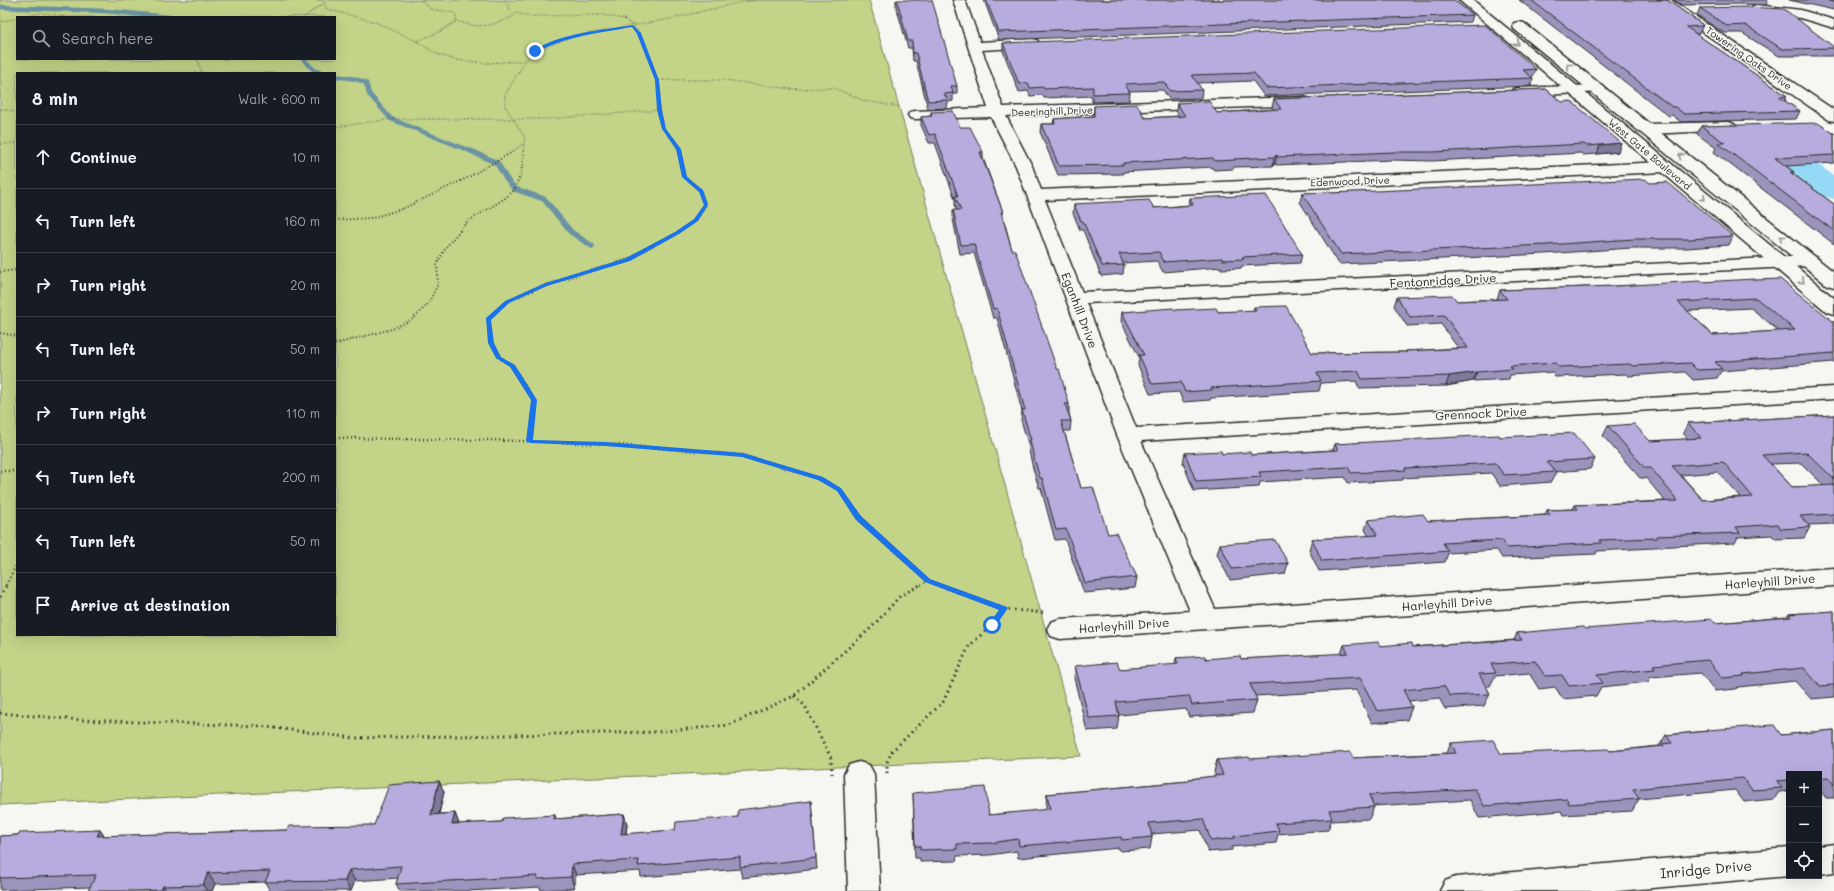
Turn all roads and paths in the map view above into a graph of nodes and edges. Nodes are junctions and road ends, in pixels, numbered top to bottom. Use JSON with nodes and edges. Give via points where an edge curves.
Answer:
{"nodes":[{"id":1,"x":326,"y":0,"type":"edge"},
{"id":2,"x":421,"y":0,"type":"edge"},
{"id":3,"x":505,"y":0,"type":"edge"},
{"id":4,"x":758,"y":0,"type":"edge"},
{"id":5,"x":959,"y":0,"type":"edge"},
{"id":6,"x":1465,"y":0,"type":"edge"},
{"id":7,"x":1487,"y":0,"type":"edge"},
{"id":8,"x":1663,"y":0,"type":"edge"},
{"id":9,"x":324,"y":3,"type":"junction"},
{"id":10,"x":1747,"y":8,"type":"edge"},
{"id":11,"x":1700,"y":10,"type":"edge"},
{"id":12,"x":1680,"y":11,"type":"junction"},
{"id":13,"x":517,"y":14,"type":"junction"},
{"id":14,"x":26,"y":16,"type":"edge"},
{"id":15,"x":60,"y":16,"type":"edge"},
{"id":16,"x":305,"y":16,"type":"edge"},
{"id":17,"x":16,"y":18,"type":"edge"},
{"id":18,"x":457,"y":21,"type":"junction"},
{"id":19,"x":0,"y":22,"type":"edge"},
{"id":20,"x":1834,"y":24,"type":"edge"},
{"id":21,"x":633,"y":26,"type":"junction"},
{"id":22,"x":1478,"y":27,"type":"edge"},
{"id":23,"x":1497,"y":27,"type":"junction"},
{"id":24,"x":416,"y":41,"type":"junction"},
{"id":25,"x":1043,"y":43,"type":"edge"},
{"id":26,"x":974,"y":46,"type":"junction"},
{"id":27,"x":198,"y":60,"type":"edge"},
{"id":28,"x":525,"y":61,"type":"junction"},
{"id":29,"x":202,"y":72,"type":"edge"},
{"id":30,"x":657,"y":80,"type":"junction"},
{"id":31,"x":1598,"y":89,"type":"junction"},
{"id":32,"x":1572,"y":90,"type":"junction"},
{"id":33,"x":1504,"y":92,"type":"edge"},
{"id":34,"x":1313,"y":100,"type":"edge"},
{"id":35,"x":901,"y":107,"type":"dead end"},
{"id":36,"x":0,"y":109,"type":"edge"},
{"id":37,"x":659,"y":110,"type":"junction"},
{"id":38,"x":16,"y":113,"type":"edge"},
{"id":39,"x":997,"y":113,"type":"junction"},
{"id":40,"x":915,"y":115,"type":"dead end"},
{"id":41,"x":1834,"y":117,"type":"edge"},
{"id":42,"x":513,"y":118,"type":"junction"},
{"id":43,"x":336,"y":127,"type":"edge"},
{"id":44,"x":1743,"y":127,"type":"edge"},
{"id":45,"x":1648,"y":129,"type":"junction"},
{"id":46,"x":16,"y":143,"type":"edge"},
{"id":47,"x":524,"y":143,"type":"junction"},
{"id":48,"x":0,"y":144,"type":"edge"},
{"id":49,"x":1666,"y":167,"type":"junction"},
{"id":50,"x":1035,"y":194,"type":"junction"},
{"id":51,"x":336,"y":220,"type":"edge"},
{"id":52,"x":1810,"y":261,"type":"junction"},
{"id":53,"x":1780,"y":263,"type":"junction"},
{"id":54,"x":16,"y":270,"type":"edge"},
{"id":55,"x":0,"y":272,"type":"edge"},
{"id":56,"x":1834,"y":280,"type":"edge"},
{"id":57,"x":1075,"y":298,"type":"junction"},
{"id":58,"x":1834,"y":308,"type":"edge"},
{"id":59,"x":0,"y":333,"type":"edge"},
{"id":60,"x":16,"y":336,"type":"edge"},
{"id":61,"x":336,"y":344,"type":"edge"},
{"id":62,"x":1834,"y":393,"type":"edge"},
{"id":63,"x":1128,"y":435,"type":"junction"},
{"id":64,"x":336,"y":438,"type":"edge"},
{"id":65,"x":530,"y":441,"type":"junction"},
{"id":66,"x":0,"y":471,"type":"edge"},
{"id":67,"x":16,"y":471,"type":"edge"},
{"id":68,"x":16,"y":566,"type":"edge"},
{"id":69,"x":1834,"y":576,"type":"edge"},
{"id":70,"x":928,"y":580,"type":"junction"},
{"id":71,"x":0,"y":596,"type":"edge"},
{"id":72,"x":1004,"y":608,"type":"junction"},
{"id":73,"x":1206,"y":620,"type":"junction"},
{"id":74,"x":1054,"y":621,"type":"joint"},
{"id":75,"x":794,"y":696,"type":"junction"},
{"id":76,"x":0,"y":713,"type":"edge"},
{"id":77,"x":859,"y":777,"type":"junction"},
{"id":78,"x":1834,"y":858,"type":"edge"},
{"id":79,"x":1822,"y":860,"type":"edge"},
{"id":80,"x":1786,"y":862,"type":"edge"},
{"id":81,"x":864,"y":891,"type":"edge"},
{"id":82,"x":1456,"y":891,"type":"edge"}],
"edges":[{"from":1,"to":9,"type":"path"},
{"from":2,"to":18,"type":"path","via":[[431,9],[455,13]]},
{"from":3,"to":13,"type":"path","via":[[511,12]]},
{"from":4,"to":21,"type":"path"},
{"from":5,"to":26,"type":"street","name":"Eganhill Drive"},
{"from":6,"to":23,"type":"street","name":"West Gate Boulevard"},
{"from":31,"to":7,"type":"street","name":"West Gate Boulevard","one_way":true},
{"from":8,"to":12,"type":"street","name":"Towering Oaks Drive"},
{"from":9,"to":16,"type":"path"},
{"from":9,"to":24,"type":"path","via":[[328,9],[376,22]]},
{"from":10,"to":20,"type":"street","via":[[1781,10]]},
{"from":11,"to":12,"type":"street"},
{"from":12,"to":41,"type":"street","name":"Towering Oaks Drive"},
{"from":13,"to":18,"type":"path","via":[[506,21],[481,27],[470,27]]},
{"from":13,"to":21,"type":"path","via":[[603,15],[624,19]]},
{"from":14,"to":15,"type":"path","via":[[42,13]]},
{"from":17,"to":19,"type":"path"},
{"from":18,"to":24,"type":"path"},
{"from":21,"to":28,"type":"path","via":[[574,36],[535,51]]},
{"from":21,"to":30,"type":"path","via":[[639,33]]},
{"from":22,"to":23,"type":"street"},
{"from":23,"to":32,"type":"street","name":"West Gate Boulevard","one_way":true},
{"from":24,"to":28,"type":"path","via":[[437,54],[471,63]]},
{"from":25,"to":26,"type":"street"},
{"from":26,"to":39,"type":"street","name":"Eganhill Drive"},
{"from":27,"to":29,"type":"path"},
{"from":28,"to":42,"type":"path","via":[[505,95],[505,106]]},
{"from":30,"to":35,"type":"path","via":[[706,79],[792,89],[834,88],[865,101]]},
{"from":30,"to":37,"type":"path"},
{"from":31,"to":32,"type":"street"},
{"from":31,"to":45,"type":"street","name":"West Gate Boulevard"},
{"from":32,"to":33,"type":"street"},
{"from":32,"to":49,"type":"street","name":"West Gate Boulevard"},
{"from":34,"to":39,"type":"street","name":"Deeringhill Drive"},
{"from":36,"to":38,"type":"path"},
{"from":37,"to":42,"type":"path","via":[[547,119]]},
{"from":37,"to":65,"type":"path","via":[[664,129],[679,149],[685,177],[702,191],[706,205],[696,220],[628,260],[545,285],[507,302],[488,319],[491,343],[499,358],[512,366],[534,400]]},
{"from":39,"to":40,"type":"street","name":"Deeringhill Drive"},
{"from":39,"to":50,"type":"street","name":"Eganhill Drive"},
{"from":42,"to":43,"type":"path","via":[[391,119]]},
{"from":42,"to":47,"type":"path","via":[[525,138]]},
{"from":44,"to":45,"type":"street"},
{"from":52,"to":45,"type":"street","name":"West Gate Boulevard","one_way":true},
{"from":46,"to":48,"type":"path"},
{"from":47,"to":51,"type":"path","via":[[501,161],[474,176],[413,204],[372,218]]},
{"from":47,"to":61,"type":"path","via":[[521,174],[514,190],[467,222],[446,246],[437,264],[438,284],[428,304],[413,319],[392,329]]},
{"from":49,"to":50,"type":"street","name":"Edenwood Drive"},
{"from":49,"to":53,"type":"street","name":"West Gate Boulevard","one_way":true},
{"from":50,"to":57,"type":"street","name":"Eganhill Drive"},
{"from":52,"to":53,"type":"street","name":"Fentonridge Drive"},
{"from":52,"to":56,"type":"street","name":"West Gate Boulevard"},
{"from":53,"to":57,"type":"street","name":"Fentonridge Drive"},
{"from":53,"to":58,"type":"street","name":"West Gate Boulevard","one_way":true},
{"from":54,"to":55,"type":"path"},
{"from":57,"to":63,"type":"street","name":"Eganhill Drive"},
{"from":59,"to":60,"type":"path"},
{"from":62,"to":63,"type":"street","name":"Grennock Drive"},
{"from":63,"to":73,"type":"street","name":"Eganhill Drive"},
{"from":64,"to":65,"type":"path"},
{"from":65,"to":70,"type":"path","via":[[743,455],[820,479],[839,489],[858,518]]},
{"from":66,"to":67,"type":"path"},
{"from":68,"to":71,"type":"path"},
{"from":69,"to":73,"type":"street","name":"Harleyhill Drive"},
{"from":70,"to":72,"type":"path"},
{"from":70,"to":75,"type":"path","via":[[900,596],[872,627]]},
{"from":72,"to":74,"type":"path"},
{"from":72,"to":77,"type":"path","via":[[992,625],[969,646],[943,702],[892,751],[887,762]]},
{"from":73,"to":74,"type":"street","name":"Harleyhill Drive"},
{"from":75,"to":76,"type":"path","via":[[729,725],[656,732],[355,738],[259,726],[80,720]]},
{"from":75,"to":77,"type":"path","via":[[805,706],[830,758]]},
{"from":77,"to":81,"type":"street"},
{"from":78,"to":79,"type":"street"},
{"from":80,"to":82,"type":"street","name":"Inridge Drive"}]}
